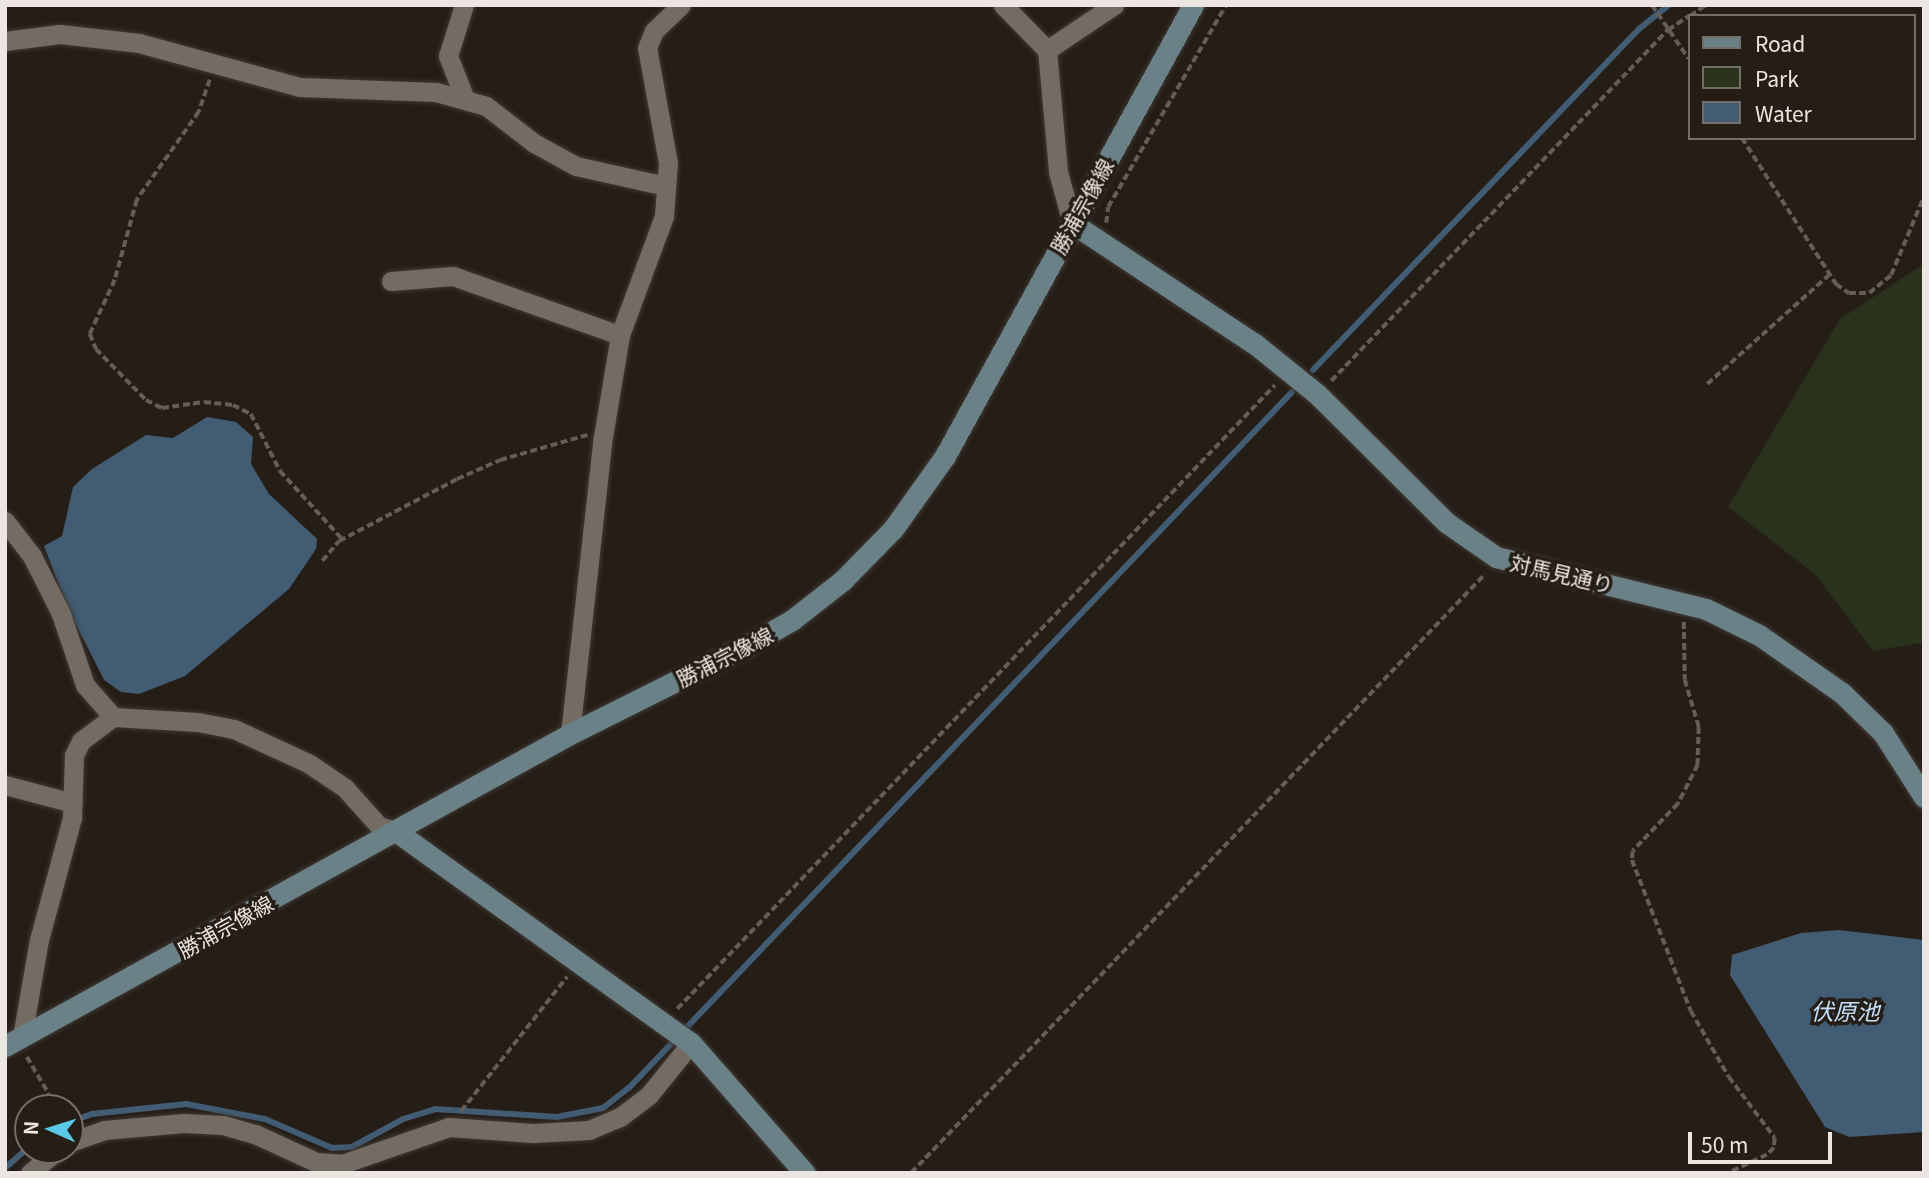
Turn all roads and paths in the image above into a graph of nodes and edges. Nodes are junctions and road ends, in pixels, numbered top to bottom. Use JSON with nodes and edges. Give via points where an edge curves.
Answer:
{"nodes":[{"id":1,"x":464,"y":5,"type":"edge"},
{"id":2,"x":681,"y":5,"type":"edge"},
{"id":3,"x":1003,"y":5,"type":"edge"},
{"id":4,"x":1226,"y":5,"type":"edge"},
{"id":5,"x":1652,"y":5,"type":"edge"},
{"id":6,"x":1192,"y":6,"type":"edge"},
{"id":7,"x":1105,"y":8,"type":"edge"},
{"id":8,"x":1688,"y":17,"type":"edge"},
{"id":9,"x":1668,"y":30,"type":"junction"},
{"id":10,"x":5,"y":41,"type":"edge"},
{"id":11,"x":1047,"y":50,"type":"junction"},
{"id":12,"x":1688,"y":58,"type":"edge"},
{"id":13,"x":212,"y":63,"type":"junction"},
{"id":14,"x":465,"y":99,"type":"junction"},
{"id":15,"x":1743,"y":140,"type":"edge"},
{"id":16,"x":666,"y":186,"type":"junction"},
{"id":17,"x":1924,"y":196,"type":"edge"},
{"id":18,"x":1072,"y":223,"type":"junction"},
{"id":19,"x":1103,"y":243,"type":"junction"},
{"id":20,"x":1830,"y":274,"type":"junction"},
{"id":21,"x":391,"y":281,"type":"dead end"},
{"id":22,"x":620,"y":335,"type":"junction"},
{"id":23,"x":1289,"y":371,"type":"junction"},
{"id":24,"x":1707,"y":383,"type":"dead end"},
{"id":25,"x":1317,"y":394,"type":"junction"},
{"id":26,"x":603,"y":437,"type":"junction"},
{"id":27,"x":5,"y":521,"type":"edge"},
{"id":28,"x":342,"y":539,"type":"junction"},
{"id":29,"x":1496,"y":557,"type":"junction"},
{"id":30,"x":322,"y":561,"type":"dead end"},
{"id":31,"x":1681,"y":603,"type":"junction"},
{"id":32,"x":113,"y":717,"type":"junction"},
{"id":33,"x":570,"y":734,"type":"junction"},
{"id":34,"x":5,"y":785,"type":"edge"},
{"id":35,"x":1924,"y":797,"type":"edge"},
{"id":36,"x":73,"y":803,"type":"junction"},
{"id":37,"x":397,"y":832,"type":"junction"},
{"id":38,"x":579,"y":961,"type":"junction"},
{"id":39,"x":677,"y":1033,"type":"junction"},
{"id":40,"x":14,"y":1042,"type":"edge"},
{"id":41,"x":49,"y":1094,"type":"edge"},
{"id":42,"x":449,"y":1127,"type":"junction"},
{"id":43,"x":84,"y":1138,"type":"edge"},
{"id":44,"x":805,"y":1173,"type":"edge"},
{"id":45,"x":911,"y":1173,"type":"edge"},
{"id":46,"x":1729,"y":1173,"type":"edge"}],
"edges":[{"from":1,"to":14,"type":"street","via":[[449,56]]},
{"from":2,"to":16,"type":"street","via":[[654,30],[647,48],[668,163]]},
{"from":3,"to":11,"type":"street"},
{"from":4,"to":19,"type":"path","via":[[1108,207]]},
{"from":5,"to":9,"type":"path"},
{"from":6,"to":18,"type":"main road","name":"勝浦宗像線"},
{"from":7,"to":11,"type":"street"},
{"from":8,"to":9,"type":"path"},
{"from":9,"to":12,"type":"path"},
{"from":9,"to":25,"type":"path"},
{"from":10,"to":13,"type":"street","via":[[60,34],[139,43]]},
{"from":11,"to":18,"type":"street","via":[[1058,172]]},
{"from":13,"to":14,"type":"street","via":[[300,87],[416,89]]},
{"from":13,"to":28,"type":"path","via":[[199,112],[137,200],[115,280],[90,334],[96,349],[146,400],[162,408],[204,402],[233,405],[251,414],[280,471]]},
{"from":14,"to":16,"type":"street","via":[[486,106],[534,143],[576,166]]},
{"from":15,"to":20,"type":"path"},
{"from":16,"to":22,"type":"street","via":[[654,252]]},
{"from":17,"to":20,"type":"path","via":[[1901,258],[1880,286],[1857,296],[1836,284]]},
{"from":18,"to":19,"type":"main road","name":"対馬見通り"},
{"from":18,"to":33,"type":"main road","name":"勝浦宗像線","via":[[945,456],[893,529],[843,580],[759,639]]},
{"from":19,"to":23,"type":"main road","name":"対馬見通り"},
{"from":20,"to":24,"type":"path"},
{"from":21,"to":22,"type":"street","via":[[453,276]]},
{"from":22,"to":26,"type":"street"},
{"from":23,"to":25,"type":"main road","name":"対馬見通り"},
{"from":23,"to":39,"type":"path"},
{"from":25,"to":29,"type":"main road","name":"対馬見通り","via":[[1447,523]]},
{"from":26,"to":28,"type":"path","via":[[583,435],[499,460]]},
{"from":26,"to":33,"type":"street"},
{"from":27,"to":32,"type":"street","via":[[32,556],[61,614],[85,685]]},
{"from":28,"to":30,"type":"path"},
{"from":29,"to":31,"type":"main road","name":"対馬見通り"},
{"from":29,"to":45,"type":"path","via":[[1482,580]]},
{"from":31,"to":35,"type":"main road","name":"対馬見通り","via":[[1706,609],[1759,635],[1842,693],[1883,733]]},
{"from":31,"to":46,"type":"path","via":[[1685,680],[1701,741],[1698,765],[1678,804],[1633,851],[1632,860],[1690,1011],[1729,1077],[1774,1138],[1774,1148],[1767,1155]]},
{"from":32,"to":36,"type":"street","via":[[81,741],[74,755]]},
{"from":32,"to":37,"type":"street","via":[[234,729],[308,763],[345,788],[379,826]]},
{"from":33,"to":37,"type":"main road","name":"勝浦宗像線"},
{"from":34,"to":36,"type":"street"},
{"from":36,"to":40,"type":"street"},
{"from":37,"to":38,"type":"main road"},
{"from":37,"to":40,"type":"main road","name":"勝浦宗像線"},
{"from":38,"to":39,"type":"main road"},
{"from":38,"to":42,"type":"path"},
{"from":39,"to":42,"type":"street","via":[[649,1095],[620,1117],[589,1129],[543,1133]]},
{"from":39,"to":44,"type":"main road"},
{"from":40,"to":41,"type":"path"},
{"from":42,"to":43,"type":"street","via":[[342,1164],[316,1162],[255,1133],[223,1125],[184,1123],[104,1130]]}]}
